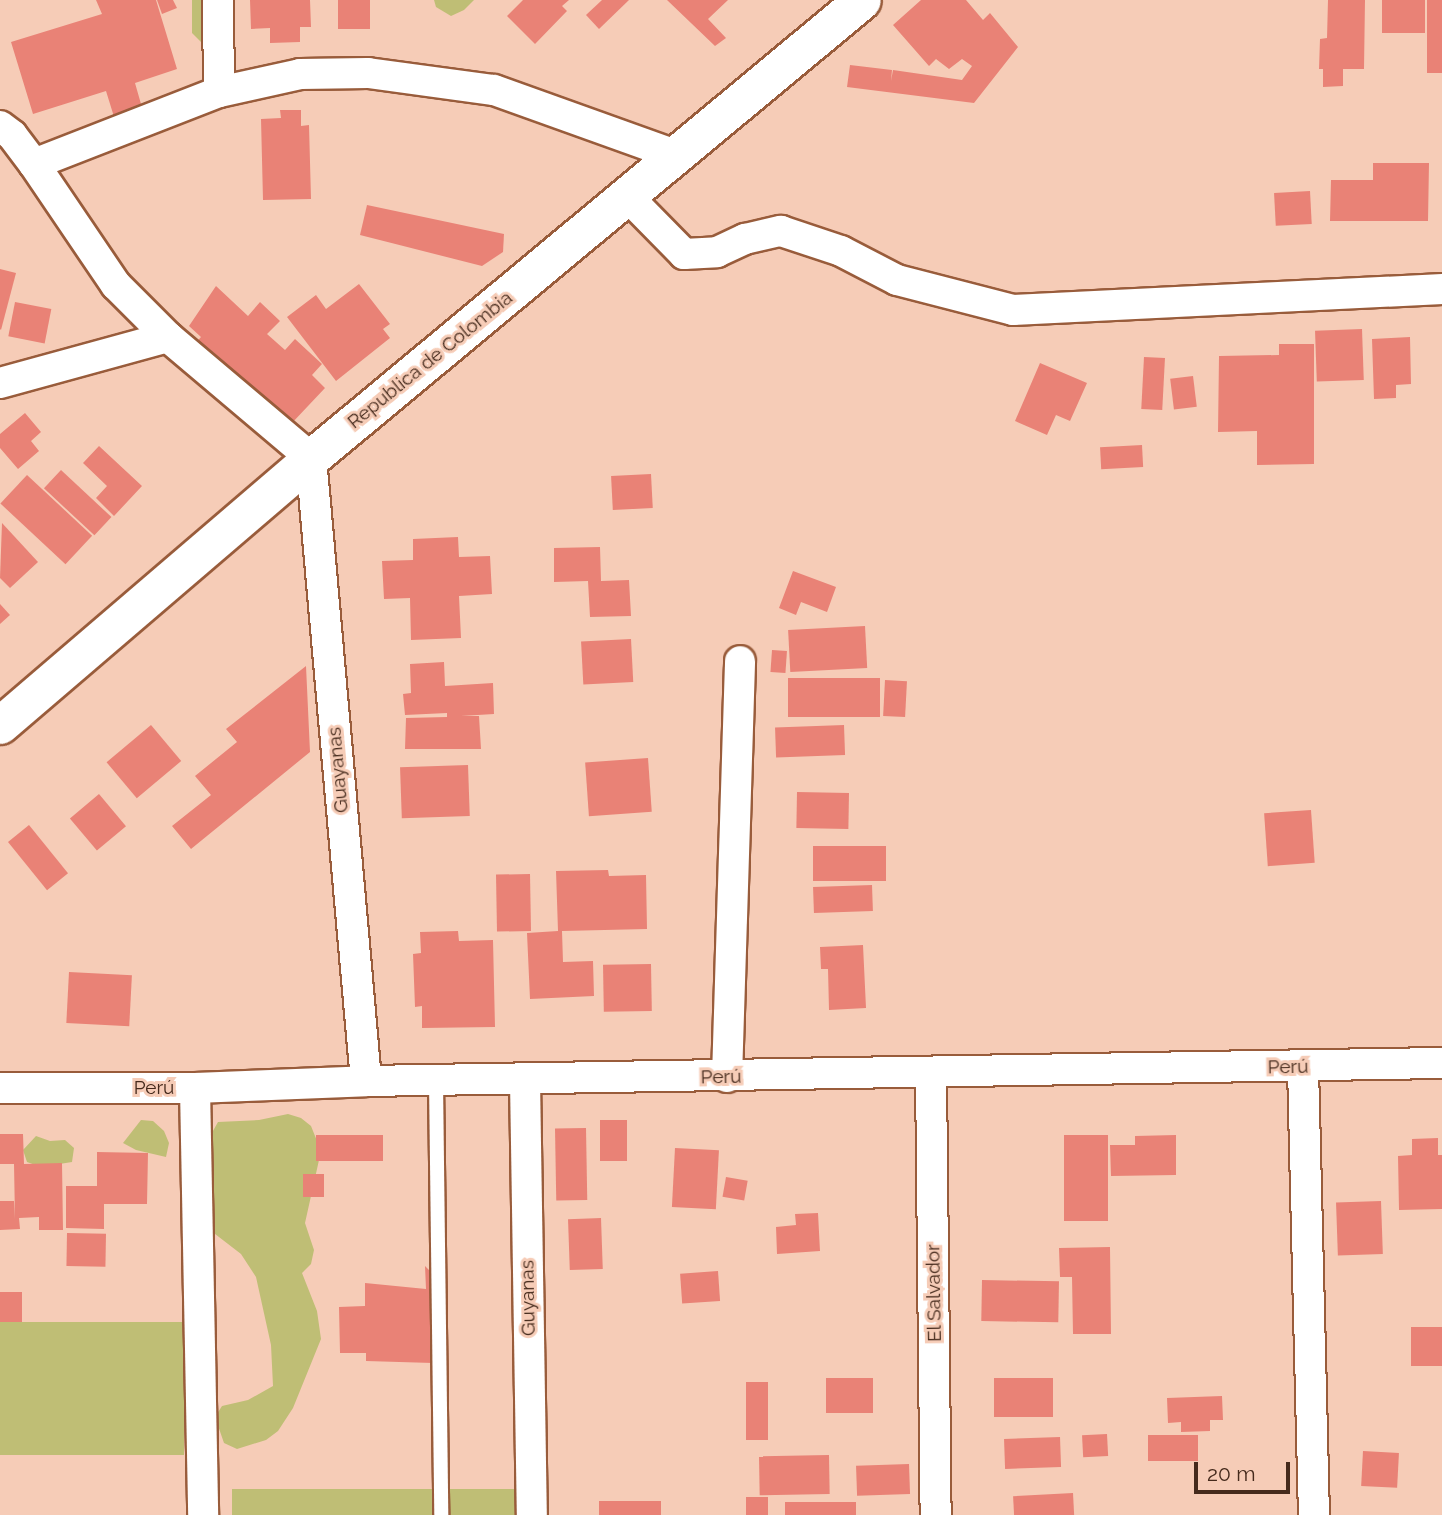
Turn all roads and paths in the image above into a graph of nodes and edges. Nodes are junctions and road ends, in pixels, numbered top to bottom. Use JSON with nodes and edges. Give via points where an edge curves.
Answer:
{"nodes":[{"id":1,"x":218,"y":0,"type":"edge"},
{"id":2,"x":862,"y":0,"type":"edge"},
{"id":3,"x":219,"y":92,"type":"junction"},
{"id":4,"x":0,"y":126,"type":"edge"},
{"id":5,"x":673,"y":155,"type":"junction"},
{"id":6,"x":34,"y":164,"type":"junction"},
{"id":7,"x":628,"y":197,"type":"junction"},
{"id":8,"x":1442,"y":289,"type":"edge"},
{"id":9,"x":168,"y":337,"type":"junction"},
{"id":10,"x":0,"y":383,"type":"edge"},
{"id":11,"x":310,"y":458,"type":"junction"},
{"id":12,"x":740,"y":661,"type":"dead end"},
{"id":13,"x":0,"y":724,"type":"edge"},
{"id":14,"x":1442,"y":1063,"type":"edge"},
{"id":15,"x":1303,"y":1067,"type":"junction"},
{"id":16,"x":932,"y":1072,"type":"junction"},
{"id":17,"x":727,"y":1077,"type":"junction"},
{"id":18,"x":525,"y":1080,"type":"junction"},
{"id":19,"x":366,"y":1082,"type":"junction"},
{"id":20,"x":436,"y":1082,"type":"junction"},
{"id":21,"x":0,"y":1088,"type":"edge"},
{"id":22,"x":195,"y":1088,"type":"junction"},
{"id":23,"x":203,"y":1515,"type":"edge"},
{"id":24,"x":441,"y":1515,"type":"edge"},
{"id":25,"x":532,"y":1515,"type":"edge"},
{"id":26,"x":936,"y":1515,"type":"edge"},
{"id":27,"x":1314,"y":1515,"type":"edge"}],
"edges":[{"from":1,"to":3,"type":"street"},
{"from":2,"to":5,"type":"street","name":"Republica de Colombia"},
{"from":3,"to":5,"type":"street","via":[[300,74],[368,73],[429,79],[494,90]]},
{"from":3,"to":6,"type":"street"},
{"from":4,"to":6,"type":"street"},
{"from":5,"to":7,"type":"street","name":"Republica de Colombia"},
{"from":6,"to":9,"type":"street","via":[[116,285]]},
{"from":7,"to":8,"type":"street","via":[[684,254],[717,252],[745,239],[781,231],[841,251],[897,280],[1013,310]]},
{"from":7,"to":11,"type":"street","name":"Republica de Colombia"},
{"from":9,"to":10,"type":"street"},
{"from":9,"to":11,"type":"street"},
{"from":11,"to":13,"type":"street","name":"Republica de Colombia"},
{"from":11,"to":19,"type":"street","name":"Guayanas"},
{"from":12,"to":17,"type":"street"},
{"from":14,"to":15,"type":"street","name":"Perú"},
{"from":15,"to":16,"type":"street","name":"Perú"},
{"from":15,"to":27,"type":"street"},
{"from":16,"to":17,"type":"street","name":"Perú"},
{"from":16,"to":26,"type":"street","name":"El Salvador"},
{"from":17,"to":18,"type":"street","name":"Perú"},
{"from":18,"to":20,"type":"street","name":"Perú"},
{"from":18,"to":25,"type":"street","name":"Guyanas"},
{"from":19,"to":20,"type":"street","name":"Perú"},
{"from":19,"to":22,"type":"street","name":"Perú"},
{"from":20,"to":24,"type":"lane"},
{"from":21,"to":22,"type":"street","name":"Perú"},
{"from":22,"to":23,"type":"street"}]}
